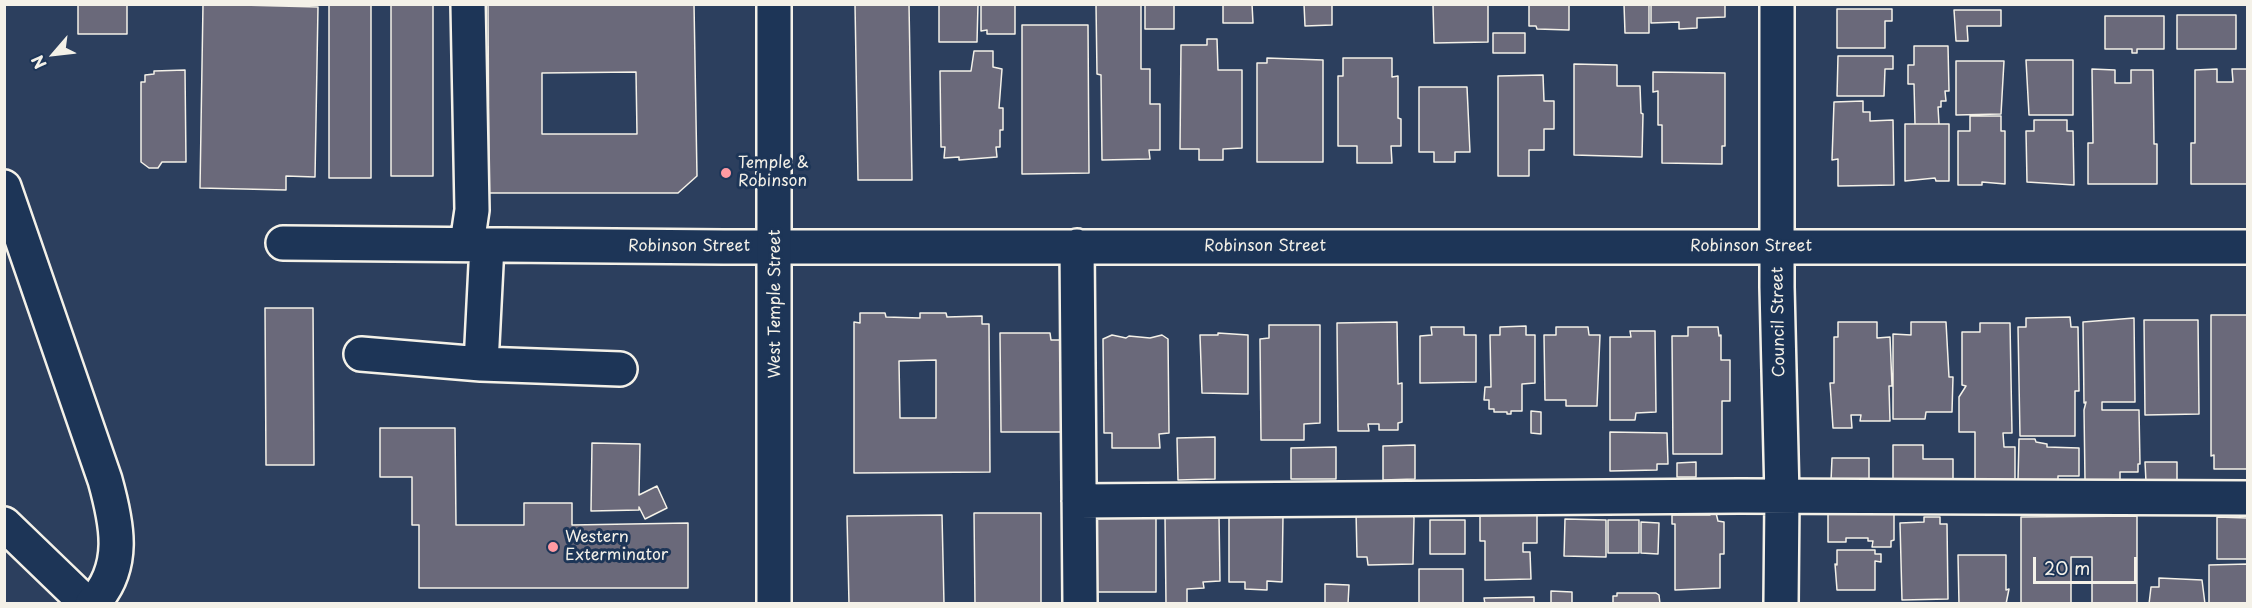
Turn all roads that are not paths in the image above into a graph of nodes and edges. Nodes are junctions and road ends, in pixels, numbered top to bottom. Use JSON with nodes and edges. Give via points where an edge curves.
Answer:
{"nodes":[{"id":1,"x":468,"y":4,"type":"edge"},
{"id":2,"x":774,"y":4,"type":"edge"},
{"id":3,"x":1777,"y":4,"type":"edge"},
{"id":4,"x":4,"y":187,"type":"edge"},
{"id":5,"x":283,"y":243,"type":"dead end"},
{"id":6,"x":477,"y":245,"type":"junction"},
{"id":7,"x":1077,"y":246,"type":"junction"},
{"id":8,"x":1779,"y":246,"type":"junction"},
{"id":9,"x":776,"y":247,"type":"junction"},
{"id":10,"x":2247,"y":247,"type":"edge"},
{"id":11,"x":361,"y":354,"type":"dead end"},
{"id":12,"x":481,"y":364,"type":"junction"},
{"id":13,"x":620,"y":369,"type":"dead end"},
{"id":14,"x":1782,"y":496,"type":"junction"},
{"id":15,"x":2247,"y":498,"type":"edge"},
{"id":16,"x":1079,"y":501,"type":"junction"},
{"id":17,"x":4,"y":524,"type":"edge"},
{"id":18,"x":87,"y":603,"type":"edge"},
{"id":19,"x":92,"y":603,"type":"edge"},
{"id":20,"x":774,"y":603,"type":"edge"},
{"id":21,"x":1080,"y":603,"type":"edge"},
{"id":22,"x":1781,"y":603,"type":"edge"}],
"edges":[{"from":1,"to":6,"type":"main road","via":[[472,210]]},
{"from":2,"to":9,"type":"main road","name":"West Temple Street"},
{"from":3,"to":8,"type":"main road","name":"Council Street"},
{"from":4,"to":19,"type":"main road","via":[[115,517],[117,551],[110,580]]},
{"from":5,"to":6,"type":"main road","name":"Robinson Street"},
{"from":6,"to":9,"type":"main road","name":"Robinson Street"},
{"from":6,"to":12,"type":"main road"},
{"from":7,"to":8,"type":"main road","name":"Robinson Street"},
{"from":7,"to":9,"type":"main road","name":"Robinson Street"},
{"from":7,"to":16,"type":"main road"},
{"from":8,"to":10,"type":"main road","name":"Robinson Street"},
{"from":8,"to":14,"type":"main road","name":"Council Street"},
{"from":9,"to":20,"type":"main road","name":"West Temple Street"},
{"from":11,"to":12,"type":"main road"},
{"from":12,"to":13,"type":"main road"},
{"from":14,"to":15,"type":"main road"},
{"from":14,"to":16,"type":"main road"},
{"from":14,"to":22,"type":"main road","name":"Council Street"},
{"from":16,"to":21,"type":"main road"},
{"from":17,"to":18,"type":"main road"}]}
